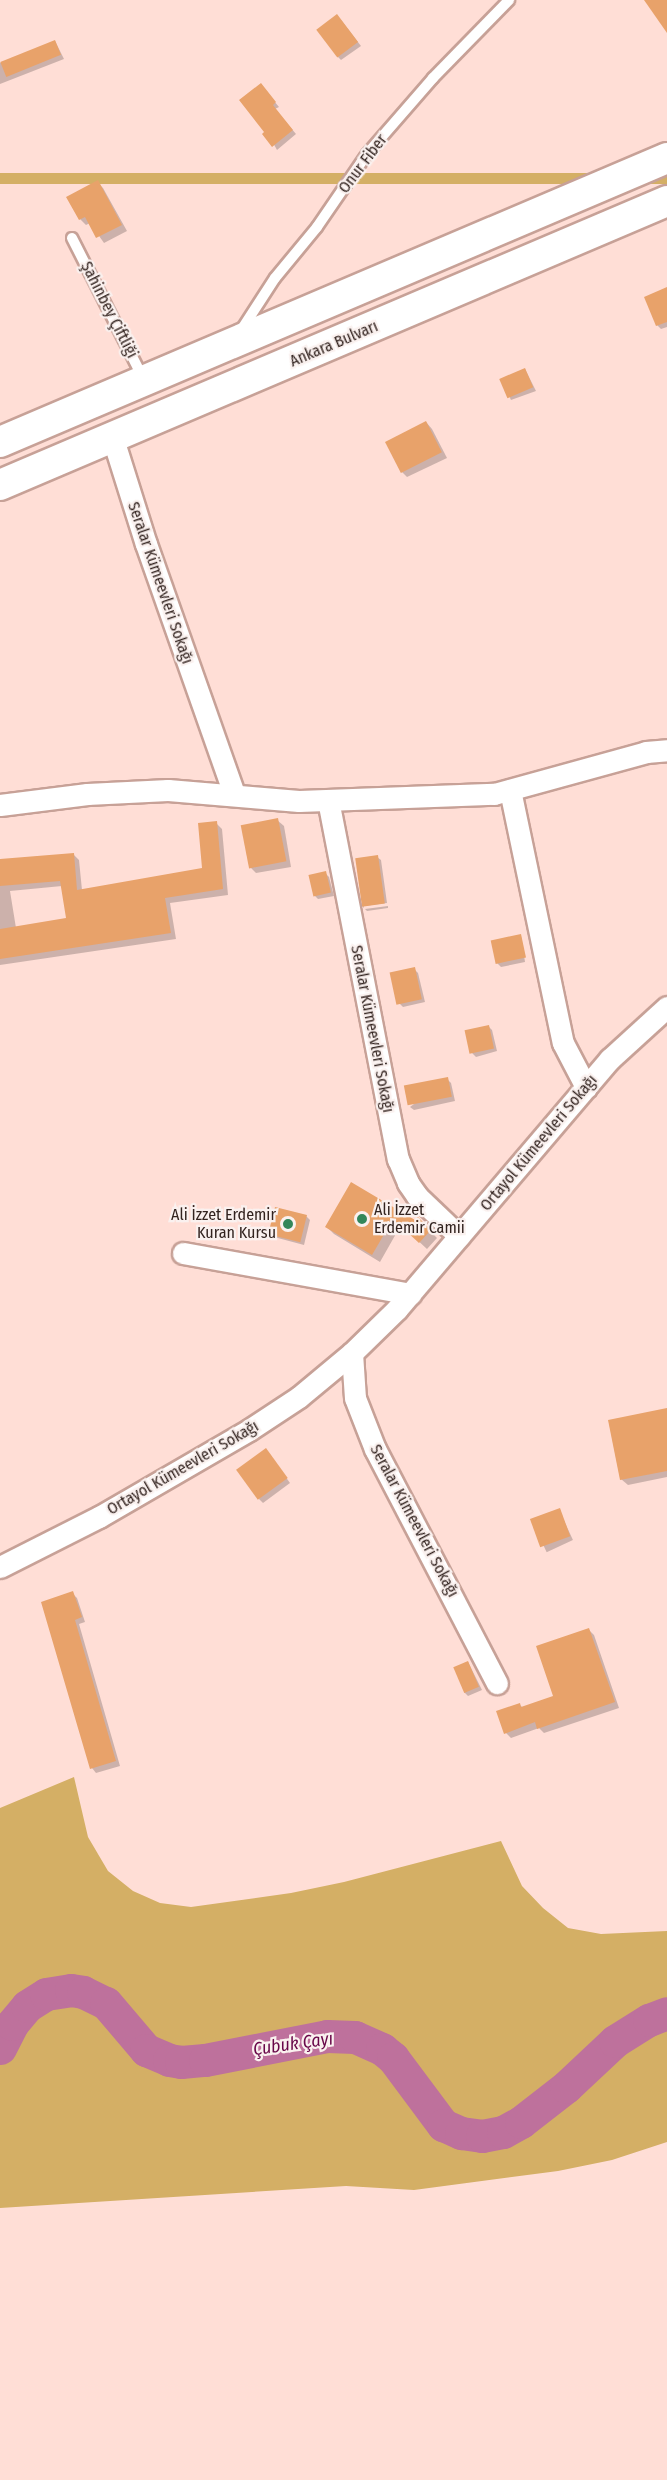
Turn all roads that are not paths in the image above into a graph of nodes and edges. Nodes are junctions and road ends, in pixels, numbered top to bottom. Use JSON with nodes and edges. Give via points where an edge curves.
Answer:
{"nodes":[{"id":1,"x":510,"y":0,"type":"edge"},
{"id":2,"x":667,"y":158,"type":"edge"},
{"id":3,"x":667,"y":201,"type":"edge"},
{"id":4,"x":72,"y":238,"type":"dead end"},
{"id":5,"x":234,"y":341,"type":"junction"},
{"id":6,"x":145,"y":382,"type":"junction"},
{"id":7,"x":113,"y":438,"type":"junction"},
{"id":8,"x":0,"y":442,"type":"edge"},
{"id":9,"x":0,"y":485,"type":"edge"},
{"id":10,"x":667,"y":750,"type":"edge"},
{"id":11,"x":510,"y":790,"type":"junction"},
{"id":12,"x":234,"y":794,"type":"junction"},
{"id":13,"x":328,"y":800,"type":"junction"},
{"id":14,"x":0,"y":805,"type":"edge"},
{"id":15,"x":667,"y":1007,"type":"edge"},
{"id":16,"x":586,"y":1087,"type":"junction"},
{"id":17,"x":459,"y":1236,"type":"junction"},
{"id":18,"x":183,"y":1252,"type":"dead end"},
{"id":19,"x":410,"y":1294,"type":"junction"},
{"id":20,"x":352,"y":1353,"type":"junction"},
{"id":21,"x":0,"y":1568,"type":"edge"},
{"id":22,"x":497,"y":1683,"type":"dead end"}],
"edges":[{"from":1,"to":5,"type":"lane","name":"Onur Fiber","via":[[433,78],[367,154],[275,278]]},
{"from":2,"to":5,"type":"main road"},
{"from":3,"to":7,"type":"main road","name":"Ankara Bulvarı"},
{"from":4,"to":6,"type":"lane","name":"Şahinbey Çiftliği"},
{"from":5,"to":6,"type":"main road"},
{"from":6,"to":8,"type":"main road"},
{"from":7,"to":9,"type":"main road","name":"Ankara Bulvarı"},
{"from":7,"to":12,"type":"street","name":"Seralar Kümeevleri Sokağı"},
{"from":10,"to":11,"type":"street","via":[[646,752]]},
{"from":11,"to":13,"type":"street","via":[[476,795]]},
{"from":11,"to":16,"type":"street","via":[[563,1043]]},
{"from":12,"to":13,"type":"street","via":[[276,801]]},
{"from":12,"to":14,"type":"street","via":[[128,791]]},
{"from":13,"to":17,"type":"street","name":"Seralar Kümeevleri Sokağı","via":[[398,1159],[417,1196]]},
{"from":15,"to":16,"type":"street","name":"Ortayol Kümeevleri Sokağı","via":[[632,1037]]},
{"from":16,"to":17,"type":"street","name":"Ortayol Kümeevleri Sokağı"},
{"from":17,"to":19,"type":"street","name":"Ortayol Kümeevleri Sokağı"},
{"from":18,"to":19,"type":"street"},
{"from":19,"to":20,"type":"street","name":"Ortayol Kümeevleri Sokağı"},
{"from":20,"to":21,"type":"street","name":"Ortayol Kümeevleri Sokağı","via":[[272,1416],[99,1517]]},
{"from":20,"to":22,"type":"street","name":"Seralar Kümeevleri Sokağı","via":[[355,1398],[375,1449]]}]}
